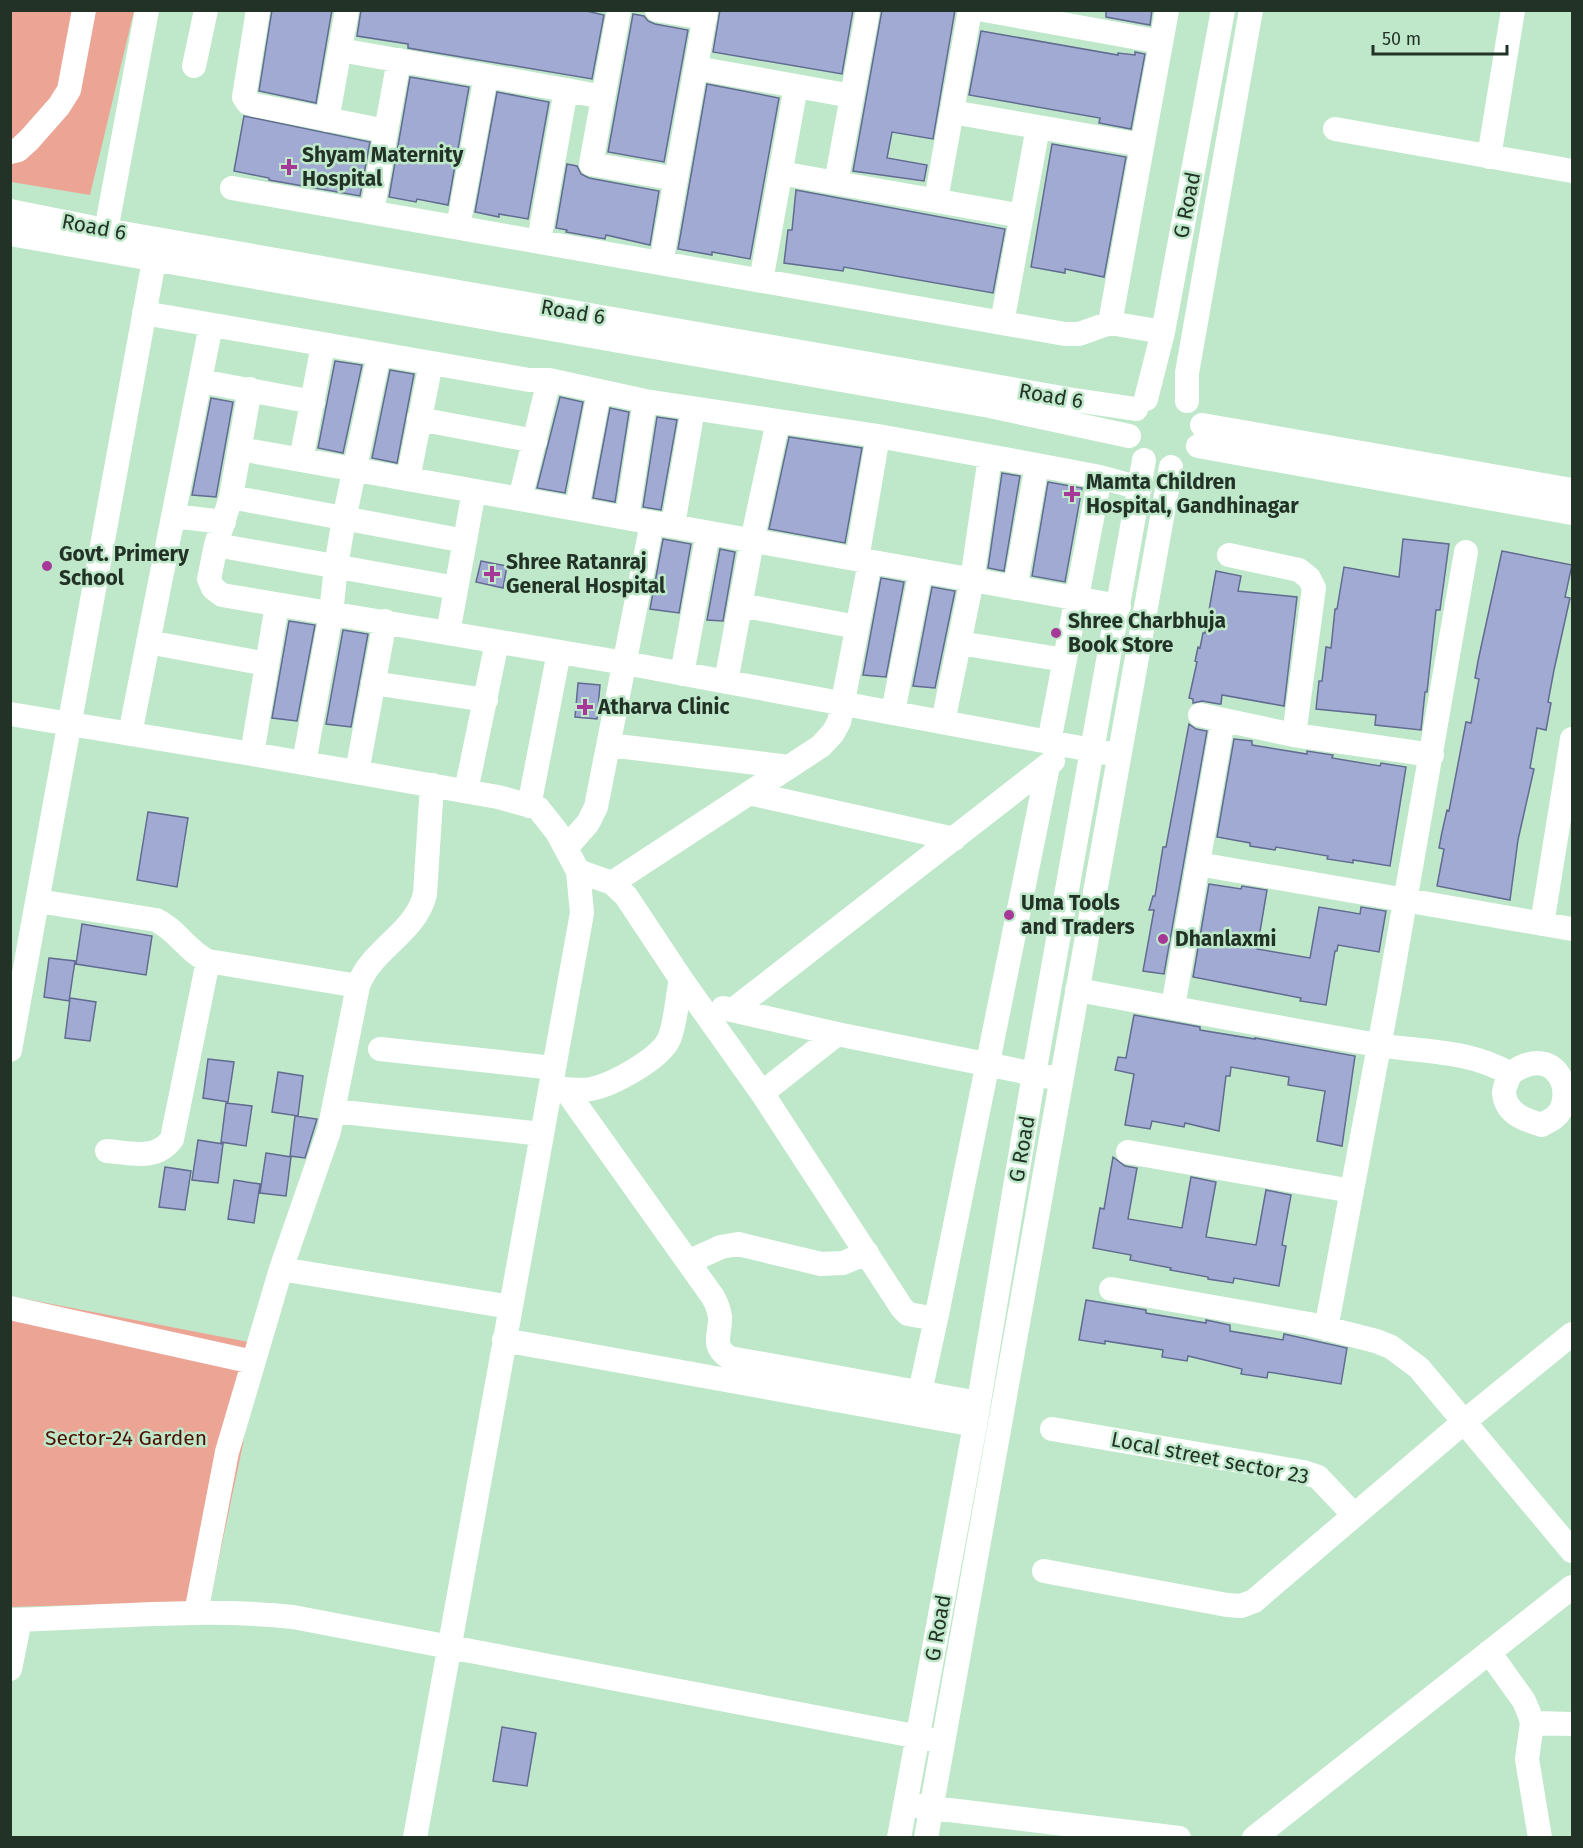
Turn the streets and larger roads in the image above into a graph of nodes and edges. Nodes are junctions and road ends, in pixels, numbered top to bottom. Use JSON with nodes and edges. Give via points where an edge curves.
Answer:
{"nodes":[{"id":1,"x":84,"y":10,"type":"edge"},
{"id":2,"x":147,"y":10,"type":"edge"},
{"id":3,"x":206,"y":10,"type":"edge"},
{"id":4,"x":258,"y":10,"type":"edge"},
{"id":5,"x":347,"y":10,"type":"edge"},
{"id":6,"x":619,"y":10,"type":"edge"},
{"id":7,"x":657,"y":10,"type":"edge"},
{"id":8,"x":868,"y":10,"type":"edge"},
{"id":9,"x":970,"y":10,"type":"edge"},
{"id":10,"x":984,"y":10,"type":"edge"},
{"id":11,"x":1167,"y":10,"type":"edge"},
{"id":12,"x":1223,"y":10,"type":"edge"},
{"id":13,"x":1251,"y":10,"type":"edge"},
{"id":14,"x":1513,"y":10,"type":"edge"},
{"id":15,"x":706,"y":14,"type":"edge"},
{"id":16,"x":1060,"y":17,"type":"edge"},
{"id":17,"x":1161,"y":42,"type":"junction"},
{"id":18,"x":340,"y":50,"type":"junction"},
{"id":19,"x":399,"y":60,"type":"junction"},
{"id":20,"x":194,"y":66,"type":"dead end"},
{"id":21,"x":696,"y":68,"type":"junction"},
{"id":22,"x":486,"y":76,"type":"junction"},
{"id":23,"x":796,"y":86,"type":"junction"},
{"id":24,"x":566,"y":90,"type":"junction"},
{"id":25,"x":852,"y":96,"type":"junction"},
{"id":26,"x":603,"y":97,"type":"junction"},
{"id":27,"x":952,"y":112,"type":"junction"},
{"id":28,"x":327,"y":120,"type":"junction"},
{"id":29,"x":1038,"y":127,"type":"junction"},
{"id":30,"x":1335,"y":129,"type":"dead end"},
{"id":31,"x":387,"y":131,"type":"junction"},
{"id":32,"x":1142,"y":145,"type":"junction"},
{"id":33,"x":10,"y":152,"type":"edge"},
{"id":34,"x":554,"y":157,"type":"junction"},
{"id":35,"x":1489,"y":157,"type":"junction"},
{"id":36,"x":591,"y":164,"type":"junction"},
{"id":37,"x":1572,"y":171,"type":"edge"},
{"id":38,"x":781,"y":173,"type":"junction"},
{"id":39,"x":676,"y":179,"type":"junction"},
{"id":40,"x":836,"y":183,"type":"junction"},
{"id":41,"x":232,"y":188,"type":"dead end"},
{"id":42,"x":936,"y":200,"type":"junction"},
{"id":43,"x":10,"y":211,"type":"edge"},
{"id":44,"x":372,"y":212,"type":"junction"},
{"id":45,"x":1022,"y":216,"type":"junction"},
{"id":46,"x":458,"y":227,"type":"junction"},
{"id":47,"x":10,"y":234,"type":"edge"},
{"id":48,"x":104,"y":240,"type":"junction"},
{"id":49,"x":539,"y":241,"type":"junction"},
{"id":50,"x":156,"y":249,"type":"junction"},
{"id":51,"x":660,"y":263,"type":"junction"},
{"id":52,"x":761,"y":281,"type":"junction"},
{"id":53,"x":144,"y":314,"type":"junction"},
{"id":54,"x":1002,"y":323,"type":"junction"},
{"id":55,"x":1110,"y":323,"type":"junction"},
{"id":56,"x":211,"y":325,"type":"junction"},
{"id":57,"x":1163,"y":332,"type":"junction"},
{"id":58,"x":323,"y":345,"type":"junction"},
{"id":59,"x":379,"y":354,"type":"junction"},
{"id":60,"x":431,"y":363,"type":"junction"},
{"id":61,"x":549,"y":380,"type":"junction"},
{"id":62,"x":200,"y":381,"type":"junction"},
{"id":63,"x":250,"y":389,"type":"junction"},
{"id":64,"x":599,"y":392,"type":"junction"},
{"id":65,"x":1187,"y":400,"type":"junction"},
{"id":66,"x":645,"y":401,"type":"junction"},
{"id":67,"x":313,"y":402,"type":"junction"},
{"id":68,"x":1141,"y":404,"type":"junction"},
{"id":69,"x":693,"y":409,"type":"junction"},
{"id":70,"x":419,"y":419,"type":"junction"},
{"id":71,"x":778,"y":422,"type":"junction"},
{"id":72,"x":1200,"y":435,"type":"junction"},
{"id":73,"x":878,"y":436,"type":"junction"},
{"id":74,"x":1129,"y":436,"type":"junction"},
{"id":75,"x":535,"y":441,"type":"junction"},
{"id":76,"x":240,"y":449,"type":"junction"},
{"id":77,"x":990,"y":457,"type":"junction"},
{"id":78,"x":301,"y":460,"type":"junction"},
{"id":79,"x":1144,"y":460,"type":"junction"},
{"id":80,"x":1037,"y":465,"type":"junction"},
{"id":81,"x":1172,"y":467,"type":"junction"},
{"id":82,"x":356,"y":470,"type":"junction"},
{"id":83,"x":1100,"y":477,"type":"junction"},
{"id":84,"x":408,"y":479,"type":"junction"},
{"id":85,"x":1140,"y":488,"type":"junction"},
{"id":86,"x":1572,"y":490,"type":"edge"},
{"id":87,"x":474,"y":491,"type":"junction"},
{"id":88,"x":231,"y":497,"type":"junction"},
{"id":89,"x":520,"y":499,"type":"junction"},
{"id":90,"x":577,"y":508,"type":"junction"},
{"id":91,"x":1572,"y":513,"type":"edge"},
{"id":92,"x":173,"y":516,"type":"junction"},
{"id":93,"x":627,"y":518,"type":"junction"},
{"id":94,"x":344,"y":519,"type":"junction"},
{"id":95,"x":224,"y":522,"type":"junction"},
{"id":96,"x":662,"y":524,"type":"junction"},
{"id":97,"x":708,"y":533,"type":"junction"},
{"id":98,"x":465,"y":541,"type":"junction"},
{"id":99,"x":752,"y":541,"type":"junction"},
{"id":100,"x":216,"y":545,"type":"junction"},
{"id":101,"x":1466,"y":552,"type":"dead end"},
{"id":102,"x":1229,"y":555,"type":"dead end"},
{"id":103,"x":863,"y":561,"type":"junction"},
{"id":104,"x":336,"y":566,"type":"junction"},
{"id":105,"x":921,"y":571,"type":"junction"},
{"id":106,"x":972,"y":580,"type":"junction"},
{"id":107,"x":456,"y":588,"type":"junction"},
{"id":108,"x":1016,"y":588,"type":"junction"},
{"id":109,"x":1076,"y":598,"type":"junction"},
{"id":110,"x":277,"y":605,"type":"junction"},
{"id":111,"x":740,"y":605,"type":"junction"},
{"id":112,"x":1119,"y":606,"type":"junction"},
{"id":113,"x":332,"y":614,"type":"junction"},
{"id":114,"x":385,"y":621,"type":"junction"},
{"id":115,"x":857,"y":627,"type":"junction"},
{"id":116,"x":448,"y":633,"type":"junction"},
{"id":117,"x":148,"y":642,"type":"junction"},
{"id":118,"x":497,"y":642,"type":"junction"},
{"id":119,"x":959,"y":643,"type":"junction"},
{"id":120,"x":559,"y":652,"type":"junction"},
{"id":121,"x":1065,"y":660,"type":"junction"},
{"id":122,"x":625,"y":663,"type":"junction"},
{"id":123,"x":267,"y":664,"type":"junction"},
{"id":124,"x":682,"y":674,"type":"junction"},
{"id":125,"x":726,"y":682,"type":"junction"},
{"id":126,"x":373,"y":683,"type":"junction"},
{"id":127,"x":486,"y":700,"type":"junction"},
{"id":128,"x":842,"y":703,"type":"junction"},
{"id":129,"x":892,"y":712,"type":"junction"},
{"id":130,"x":10,"y":714,"type":"edge"},
{"id":131,"x":943,"y":722,"type":"junction"},
{"id":132,"x":70,"y":725,"type":"junction"},
{"id":133,"x":130,"y":734,"type":"junction"},
{"id":134,"x":1294,"y":735,"type":"junction"},
{"id":135,"x":1572,"y":739,"type":"edge"},
{"id":136,"x":1049,"y":742,"type":"junction"},
{"id":137,"x":609,"y":745,"type":"junction"},
{"id":138,"x":1083,"y":748,"type":"junction"},
{"id":139,"x":252,"y":754,"type":"junction"},
{"id":140,"x":1119,"y":755,"type":"junction"},
{"id":141,"x":1432,"y":755,"type":"junction"},
{"id":142,"x":304,"y":763,"type":"junction"},
{"id":143,"x":1048,"y":766,"type":"junction"},
{"id":144,"x":789,"y":767,"type":"junction"},
{"id":145,"x":357,"y":772,"type":"junction"},
{"id":146,"x":432,"y":785,"type":"junction"},
{"id":147,"x":466,"y":791,"type":"junction"},
{"id":148,"x":749,"y":793,"type":"junction"},
{"id":149,"x":1568,"y":796,"type":"edge"},
{"id":150,"x":529,"y":806,"type":"junction"},
{"id":151,"x":954,"y":839,"type":"junction"},
{"id":152,"x":566,"y":848,"type":"junction"},
{"id":153,"x":1198,"y":864,"type":"junction"},
{"id":154,"x":578,"y":871,"type":"junction"},
{"id":155,"x":612,"y":883,"type":"junction"},
{"id":156,"x":1406,"y":900,"type":"junction"},
{"id":157,"x":38,"y":901,"type":"junction"},
{"id":158,"x":1542,"y":924,"type":"junction"},
{"id":159,"x":1572,"y":929,"type":"edge"},
{"id":160,"x":208,"y":961,"type":"junction"},
{"id":161,"x":681,"y":979,"type":"junction"},
{"id":162,"x":358,"y":986,"type":"junction"},
{"id":163,"x":1077,"y":990,"type":"junction"},
{"id":164,"x":697,"y":1002,"type":"junction"},
{"id":165,"x":1173,"y":1007,"type":"junction"},
{"id":166,"x":733,"y":1010,"type":"junction"},
{"id":167,"x":837,"y":1034,"type":"junction"},
{"id":168,"x":1380,"y":1045,"type":"junction"},
{"id":169,"x":380,"y":1049,"type":"dead end"},
{"id":170,"x":10,"y":1050,"type":"edge"},
{"id":171,"x":986,"y":1064,"type":"junction"},
{"id":172,"x":1034,"y":1074,"type":"junction"},
{"id":173,"x":1510,"y":1074,"type":"dead end"},
{"id":174,"x":1061,"y":1080,"type":"junction"},
{"id":175,"x":556,"y":1082,"type":"junction"},
{"id":176,"x":762,"y":1093,"type":"junction"},
{"id":177,"x":334,"y":1111,"type":"junction"},
{"id":178,"x":542,"y":1134,"type":"junction"},
{"id":179,"x":107,"y":1151,"type":"dead end"},
{"id":180,"x":1128,"y":1152,"type":"dead end"},
{"id":181,"x":1352,"y":1191,"type":"junction"},
{"id":182,"x":867,"y":1253,"type":"junction"},
{"id":183,"x":688,"y":1262,"type":"junction"},
{"id":184,"x":281,"y":1269,"type":"junction"},
{"id":185,"x":1111,"y":1289,"type":"dead end"},
{"id":186,"x":510,"y":1307,"type":"junction"},
{"id":187,"x":10,"y":1308,"type":"edge"},
{"id":188,"x":936,"y":1319,"type":"junction"},
{"id":189,"x":1326,"y":1329,"type":"junction"},
{"id":190,"x":1572,"y":1334,"type":"edge"},
{"id":191,"x":504,"y":1340,"type":"junction"},
{"id":192,"x":253,"y":1362,"type":"junction"},
{"id":193,"x":920,"y":1392,"type":"junction"},
{"id":194,"x":977,"y":1414,"type":"junction"},
{"id":195,"x":1465,"y":1420,"type":"junction"},
{"id":196,"x":1052,"y":1429,"type":"dead end"},
{"id":197,"x":1354,"y":1515,"type":"junction"},
{"id":198,"x":1572,"y":1551,"type":"edge"},
{"id":199,"x":1044,"y":1571,"type":"dead end"},
{"id":200,"x":1572,"y":1587,"type":"edge"},
{"id":201,"x":196,"y":1613,"type":"junction"},
{"id":202,"x":15,"y":1620,"type":"edge"},
{"id":203,"x":449,"y":1647,"type":"junction"},
{"id":204,"x":1490,"y":1652,"type":"junction"},
{"id":205,"x":10,"y":1669,"type":"edge"},
{"id":206,"x":1532,"y":1723,"type":"junction"},
{"id":207,"x":1572,"y":1724,"type":"edge"},
{"id":208,"x":919,"y":1737,"type":"junction"},
{"id":209,"x":943,"y":1742,"type":"junction"},
{"id":210,"x":906,"y":1804,"type":"junction"},
{"id":211,"x":931,"y":1808,"type":"junction"},
{"id":212,"x":415,"y":1838,"type":"edge"},
{"id":213,"x":899,"y":1838,"type":"edge"},
{"id":214,"x":926,"y":1838,"type":"edge"},
{"id":215,"x":1179,"y":1838,"type":"edge"},
{"id":216,"x":1254,"y":1838,"type":"edge"},
{"id":217,"x":1540,"y":1838,"type":"edge"}],
"edges":[{"from":1,"to":33,"type":"street","via":[[69,90],[29,140]]},
{"from":2,"to":48,"type":"street"},
{"from":3,"to":20,"type":"street"},
{"from":4,"to":28,"type":"street","via":[[244,91],[248,103]]},
{"from":5,"to":18,"type":"street"},
{"from":6,"to":26,"type":"street"},
{"from":7,"to":15,"type":"street"},
{"from":8,"to":25,"type":"street"},
{"from":9,"to":27,"type":"street"},
{"from":10,"to":16,"type":"street"},
{"from":11,"to":17,"type":"street"},
{"from":12,"to":57,"type":"street","name":"G Road"},
{"from":13,"to":65,"type":"street","name":"G Road","via":[[1187,373]]},
{"from":14,"to":35,"type":"street"},
{"from":15,"to":21,"type":"street"},
{"from":16,"to":17,"type":"street"},
{"from":17,"to":32,"type":"street"},
{"from":18,"to":19,"type":"street"},
{"from":18,"to":28,"type":"street"},
{"from":19,"to":22,"type":"street"},
{"from":19,"to":31,"type":"street"},
{"from":21,"to":23,"type":"street"},
{"from":21,"to":39,"type":"street"},
{"from":22,"to":24,"type":"street"},
{"from":22,"to":46,"type":"street"},
{"from":23,"to":25,"type":"street"},
{"from":23,"to":38,"type":"street"},
{"from":24,"to":26,"type":"street"},
{"from":24,"to":34,"type":"street"},
{"from":25,"to":40,"type":"street"},
{"from":26,"to":36,"type":"street"},
{"from":27,"to":29,"type":"street"},
{"from":27,"to":42,"type":"street"},
{"from":28,"to":31,"type":"street"},
{"from":29,"to":32,"type":"street"},
{"from":29,"to":45,"type":"street"},
{"from":30,"to":35,"type":"street"},
{"from":31,"to":44,"type":"street"},
{"from":32,"to":55,"type":"street"},
{"from":34,"to":36,"type":"street"},
{"from":34,"to":49,"type":"street"},
{"from":35,"to":37,"type":"street"},
{"from":36,"to":39,"type":"street"},
{"from":38,"to":40,"type":"street"},
{"from":38,"to":52,"type":"street"},
{"from":39,"to":51,"type":"street"},
{"from":40,"to":42,"type":"street"},
{"from":41,"to":44,"type":"street"},
{"from":42,"to":45,"type":"street"},
{"from":43,"to":48,"type":"street","name":"Road 6"},
{"from":44,"to":46,"type":"street"},
{"from":45,"to":54,"type":"street"},
{"from":46,"to":49,"type":"street"},
{"from":47,"to":48,"type":"street","name":"Road 6"},
{"from":48,"to":50,"type":"street","name":"Road 6"},
{"from":49,"to":51,"type":"street"},
{"from":50,"to":53,"type":"street"},
{"from":50,"to":68,"type":"street","name":"Road 6","via":[[1068,399]]},
{"from":50,"to":74,"type":"street","name":"Road 6","via":[[990,406]]},
{"from":51,"to":52,"type":"street"},
{"from":52,"to":54,"type":"street"},
{"from":53,"to":56,"type":"street"},
{"from":53,"to":132,"type":"street"},
{"from":54,"to":55,"type":"street","via":[[1065,334],[1079,334]]},
{"from":55,"to":57,"type":"street"},
{"from":56,"to":58,"type":"street"},
{"from":56,"to":62,"type":"street"},
{"from":57,"to":68,"type":"street","name":"G Road"},
{"from":58,"to":59,"type":"street"},
{"from":58,"to":67,"type":"street"},
{"from":59,"to":60,"type":"street"},
{"from":59,"to":82,"type":"street"},
{"from":60,"to":61,"type":"street"},
{"from":60,"to":70,"type":"street"},
{"from":61,"to":64,"type":"street"},
{"from":61,"to":75,"type":"street"},
{"from":62,"to":63,"type":"street"},
{"from":62,"to":92,"type":"street"},
{"from":63,"to":67,"type":"street"},
{"from":63,"to":76,"type":"street"},
{"from":64,"to":66,"type":"street"},
{"from":64,"to":90,"type":"street"},
{"from":65,"to":68,"type":"street","via":[[1174,394],[1160,394]]},
{"from":65,"to":72,"type":"street","via":[[1197,411]]},
{"from":66,"to":69,"type":"street"},
{"from":66,"to":93,"type":"street"},
{"from":67,"to":78,"type":"street"},
{"from":68,"to":74,"type":"street","via":[[1130,422]]},
{"from":69,"to":71,"type":"street"},
{"from":69,"to":96,"type":"street"},
{"from":70,"to":75,"type":"street"},
{"from":70,"to":84,"type":"street"},
{"from":71,"to":73,"type":"street"},
{"from":71,"to":99,"type":"street"},
{"from":72,"to":81,"type":"street","via":[[1196,452]]},
{"from":72,"to":86,"type":"street"},
{"from":72,"to":91,"type":"street"},
{"from":73,"to":77,"type":"street"},
{"from":73,"to":103,"type":"street"},
{"from":74,"to":79,"type":"street","via":[[1134,450]]},
{"from":75,"to":89,"type":"street"},
{"from":76,"to":78,"type":"street"},
{"from":76,"to":88,"type":"street"},
{"from":77,"to":80,"type":"street"},
{"from":77,"to":106,"type":"street"},
{"from":78,"to":82,"type":"street"},
{"from":79,"to":81,"type":"street"},
{"from":79,"to":85,"type":"street","name":"G Road"},
{"from":80,"to":83,"type":"street"},
{"from":80,"to":108,"type":"street"},
{"from":81,"to":140,"type":"street","name":"G Road"},
{"from":82,"to":84,"type":"street"},
{"from":82,"to":94,"type":"street"},
{"from":83,"to":85,"type":"street"},
{"from":83,"to":109,"type":"street"},
{"from":84,"to":87,"type":"street"},
{"from":85,"to":112,"type":"street","name":"G Road"},
{"from":87,"to":89,"type":"street"},
{"from":87,"to":98,"type":"street"},
{"from":88,"to":94,"type":"street"},
{"from":88,"to":95,"type":"street"},
{"from":89,"to":90,"type":"street"},
{"from":90,"to":93,"type":"street"},
{"from":92,"to":95,"type":"street"},
{"from":92,"to":117,"type":"street"},
{"from":93,"to":96,"type":"street"},
{"from":94,"to":98,"type":"street"},
{"from":94,"to":104,"type":"street"},
{"from":95,"to":100,"type":"street"},
{"from":96,"to":97,"type":"street"},
{"from":96,"to":122,"type":"street"},
{"from":97,"to":99,"type":"street"},
{"from":97,"to":124,"type":"street"},
{"from":98,"to":107,"type":"street"},
{"from":99,"to":103,"type":"street"},
{"from":99,"to":111,"type":"street"},
{"from":100,"to":104,"type":"street"},
{"from":100,"to":110,"type":"street","via":[[209,579],[213,588],[222,595]]},
{"from":101,"to":141,"type":"street"},
{"from":102,"to":134,"type":"street","via":[[1299,570],[1314,588]]},
{"from":103,"to":105,"type":"street"},
{"from":103,"to":115,"type":"street"},
{"from":104,"to":107,"type":"street"},
{"from":104,"to":113,"type":"street"},
{"from":105,"to":106,"type":"street"},
{"from":105,"to":129,"type":"street"},
{"from":106,"to":108,"type":"street"},
{"from":106,"to":119,"type":"street"},
{"from":107,"to":116,"type":"street"},
{"from":108,"to":109,"type":"street"},
{"from":109,"to":112,"type":"street"},
{"from":109,"to":121,"type":"street"},
{"from":110,"to":113,"type":"street"},
{"from":110,"to":123,"type":"street"},
{"from":111,"to":115,"type":"street"},
{"from":111,"to":125,"type":"street"},
{"from":112,"to":138,"type":"street","name":"G Road"},
{"from":113,"to":114,"type":"street"},
{"from":113,"to":142,"type":"street"},
{"from":114,"to":116,"type":"street"},
{"from":114,"to":126,"type":"street"},
{"from":115,"to":128,"type":"street"},
{"from":116,"to":118,"type":"street"},
{"from":117,"to":123,"type":"street"},
{"from":117,"to":133,"type":"street"},
{"from":118,"to":120,"type":"street"},
{"from":118,"to":127,"type":"street"},
{"from":119,"to":121,"type":"street"},
{"from":119,"to":131,"type":"street"},
{"from":120,"to":122,"type":"street"},
{"from":120,"to":150,"type":"street"},
{"from":121,"to":136,"type":"street"},
{"from":122,"to":124,"type":"street"},
{"from":122,"to":137,"type":"street"},
{"from":123,"to":139,"type":"street"},
{"from":124,"to":125,"type":"street"},
{"from":125,"to":128,"type":"street"},
{"from":126,"to":127,"type":"street"},
{"from":126,"to":145,"type":"street"},
{"from":127,"to":147,"type":"street"},
{"from":128,"to":129,"type":"street"},
{"from":128,"to":144,"type":"street","via":[[833,733]]},
{"from":129,"to":131,"type":"street"},
{"from":130,"to":132,"type":"street"},
{"from":131,"to":136,"type":"street"},
{"from":132,"to":133,"type":"street"},
{"from":132,"to":157,"type":"street"},
{"from":133,"to":139,"type":"street"},
{"from":134,"to":141,"type":"street"},
{"from":134,"to":153,"type":"street","via":[[1212,717]]},
{"from":135,"to":149,"type":"street"},
{"from":136,"to":138,"type":"street"},
{"from":137,"to":144,"type":"street"},
{"from":137,"to":152,"type":"street","via":[[596,807]]},
{"from":138,"to":140,"type":"street"},
{"from":138,"to":143,"type":"street"},
{"from":138,"to":172,"type":"street","name":"G Road"},
{"from":139,"to":142,"type":"street"},
{"from":140,"to":163,"type":"street","name":"G Road"},
{"from":141,"to":156,"type":"street"},
{"from":142,"to":145,"type":"street"},
{"from":143,"to":151,"type":"street"},
{"from":143,"to":171,"type":"street"},
{"from":144,"to":148,"type":"street"},
{"from":145,"to":146,"type":"street"},
{"from":146,"to":147,"type":"street"},
{"from":146,"to":162,"type":"street","via":[[422,906],[367,967]]},
{"from":147,"to":150,"type":"street"},
{"from":148,"to":151,"type":"street"},
{"from":148,"to":155,"type":"street"},
{"from":149,"to":158,"type":"street"},
{"from":150,"to":152,"type":"street","via":[[538,808]]},
{"from":151,"to":166,"type":"street"},
{"from":152,"to":154,"type":"street"},
{"from":153,"to":156,"type":"street"},
{"from":153,"to":165,"type":"street"},
{"from":154,"to":155,"type":"street"},
{"from":154,"to":175,"type":"street","via":[[582,913]]},
{"from":155,"to":161,"type":"street","via":[[627,896]]},
{"from":156,"to":158,"type":"street"},
{"from":156,"to":168,"type":"street"},
{"from":157,"to":160,"type":"street","via":[[156,920]]},
{"from":157,"to":170,"type":"street"},
{"from":158,"to":159,"type":"street"},
{"from":160,"to":162,"type":"street"},
{"from":160,"to":179,"type":"street","via":[[172,1139],[154,1154]]},
{"from":161,"to":164,"type":"street"},
{"from":161,"to":175,"type":"street","via":[[664,1048],[601,1086],[588,1089]]},
{"from":162,"to":177,"type":"street"},
{"from":163,"to":165,"type":"street"},
{"from":163,"to":174,"type":"street","name":"G Road"},
{"from":164,"to":166,"type":"street"},
{"from":164,"to":176,"type":"street"},
{"from":165,"to":168,"type":"street"},
{"from":166,"to":167,"type":"street"},
{"from":167,"to":171,"type":"street"},
{"from":167,"to":176,"type":"street"},
{"from":168,"to":173,"type":"street","via":[[1469,1057]]},
{"from":168,"to":181,"type":"street"},
{"from":169,"to":175,"type":"street"},
{"from":171,"to":172,"type":"street"},
{"from":171,"to":188,"type":"street"},
{"from":172,"to":174,"type":"street"},
{"from":172,"to":194,"type":"street","name":"G Road"},
{"from":174,"to":209,"type":"street","name":"G Road"},
{"from":175,"to":178,"type":"street"},
{"from":175,"to":183,"type":"street"},
{"from":176,"to":182,"type":"street"},
{"from":177,"to":178,"type":"street"},
{"from":177,"to":184,"type":"street"},
{"from":178,"to":186,"type":"street"},
{"from":180,"to":181,"type":"street"},
{"from":181,"to":189,"type":"street"},
{"from":182,"to":183,"type":"street","via":[[843,1263],[821,1264],[738,1244]]},
{"from":182,"to":188,"type":"street","via":[[908,1314]]},
{"from":183,"to":193,"type":"street","via":[[718,1308],[719,1347],[730,1358]]},
{"from":184,"to":186,"type":"street"},
{"from":184,"to":192,"type":"street"},
{"from":185,"to":189,"type":"street"},
{"from":186,"to":191,"type":"street"},
{"from":187,"to":192,"type":"street"},
{"from":188,"to":193,"type":"street"},
{"from":189,"to":195,"type":"street","via":[[1391,1347],[1419,1368]]},
{"from":190,"to":195,"type":"street"},
{"from":191,"to":194,"type":"street"},
{"from":191,"to":203,"type":"street"},
{"from":192,"to":201,"type":"street","via":[[227,1452]]},
{"from":193,"to":194,"type":"street"},
{"from":194,"to":208,"type":"street","name":"G Road"},
{"from":195,"to":197,"type":"street"},
{"from":195,"to":198,"type":"street"},
{"from":196,"to":197,"type":"street","name":"Local street sector 23","via":[[1303,1472],[1318,1477]]},
{"from":197,"to":199,"type":"street","via":[[1254,1601],[1241,1606]]},
{"from":200,"to":204,"type":"street"},
{"from":201,"to":202,"type":"street"},
{"from":201,"to":203,"type":"street","via":[[251,1612],[293,1617]]},
{"from":202,"to":205,"type":"street"},
{"from":203,"to":208,"type":"street"},
{"from":203,"to":212,"type":"street"},
{"from":204,"to":206,"type":"street","via":[[1524,1701]]},
{"from":204,"to":216,"type":"street"},
{"from":206,"to":207,"type":"street"},
{"from":206,"to":217,"type":"street","via":[[1527,1759]]},
{"from":208,"to":209,"type":"street"},
{"from":208,"to":210,"type":"street","name":"G Road"},
{"from":209,"to":211,"type":"street","name":"G Road"},
{"from":210,"to":211,"type":"street"},
{"from":210,"to":213,"type":"street","name":"G Road"},
{"from":211,"to":214,"type":"street","name":"G Road"},
{"from":211,"to":215,"type":"street"}]}
